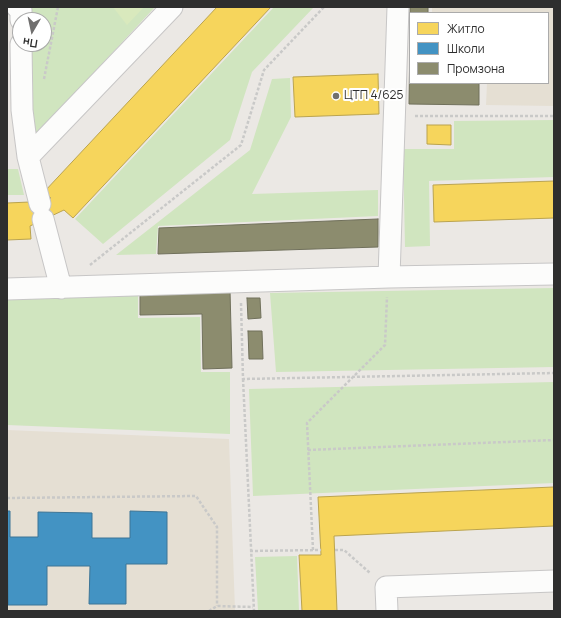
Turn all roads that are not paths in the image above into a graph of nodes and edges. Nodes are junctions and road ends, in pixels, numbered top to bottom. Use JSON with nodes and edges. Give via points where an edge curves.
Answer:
{"nodes":[{"id":1,"x":172,"y":7,"type":"edge"},
{"id":2,"x":398,"y":7,"type":"edge"},
{"id":3,"x":21,"y":52,"type":"edge"},
{"id":4,"x":28,"y":157,"type":"junction"},
{"id":5,"x":554,"y":274,"type":"edge"},
{"id":6,"x":388,"y":277,"type":"junction"},
{"id":7,"x":61,"y":288,"type":"junction"},
{"id":8,"x":7,"y":289,"type":"edge"},
{"id":9,"x":554,"y":580,"type":"edge"},
{"id":10,"x":387,"y":611,"type":"edge"}],
"edges":[{"from":1,"to":4,"type":"lane"},
{"from":2,"to":6,"type":"lane"},
{"from":3,"to":4,"type":"lane","via":[[22,110]]},
{"from":4,"to":7,"type":"lane"},
{"from":5,"to":6,"type":"lane"},
{"from":6,"to":7,"type":"lane"},
{"from":7,"to":8,"type":"lane"},
{"from":9,"to":10,"type":"lane","via":[[386,587]]}]}
